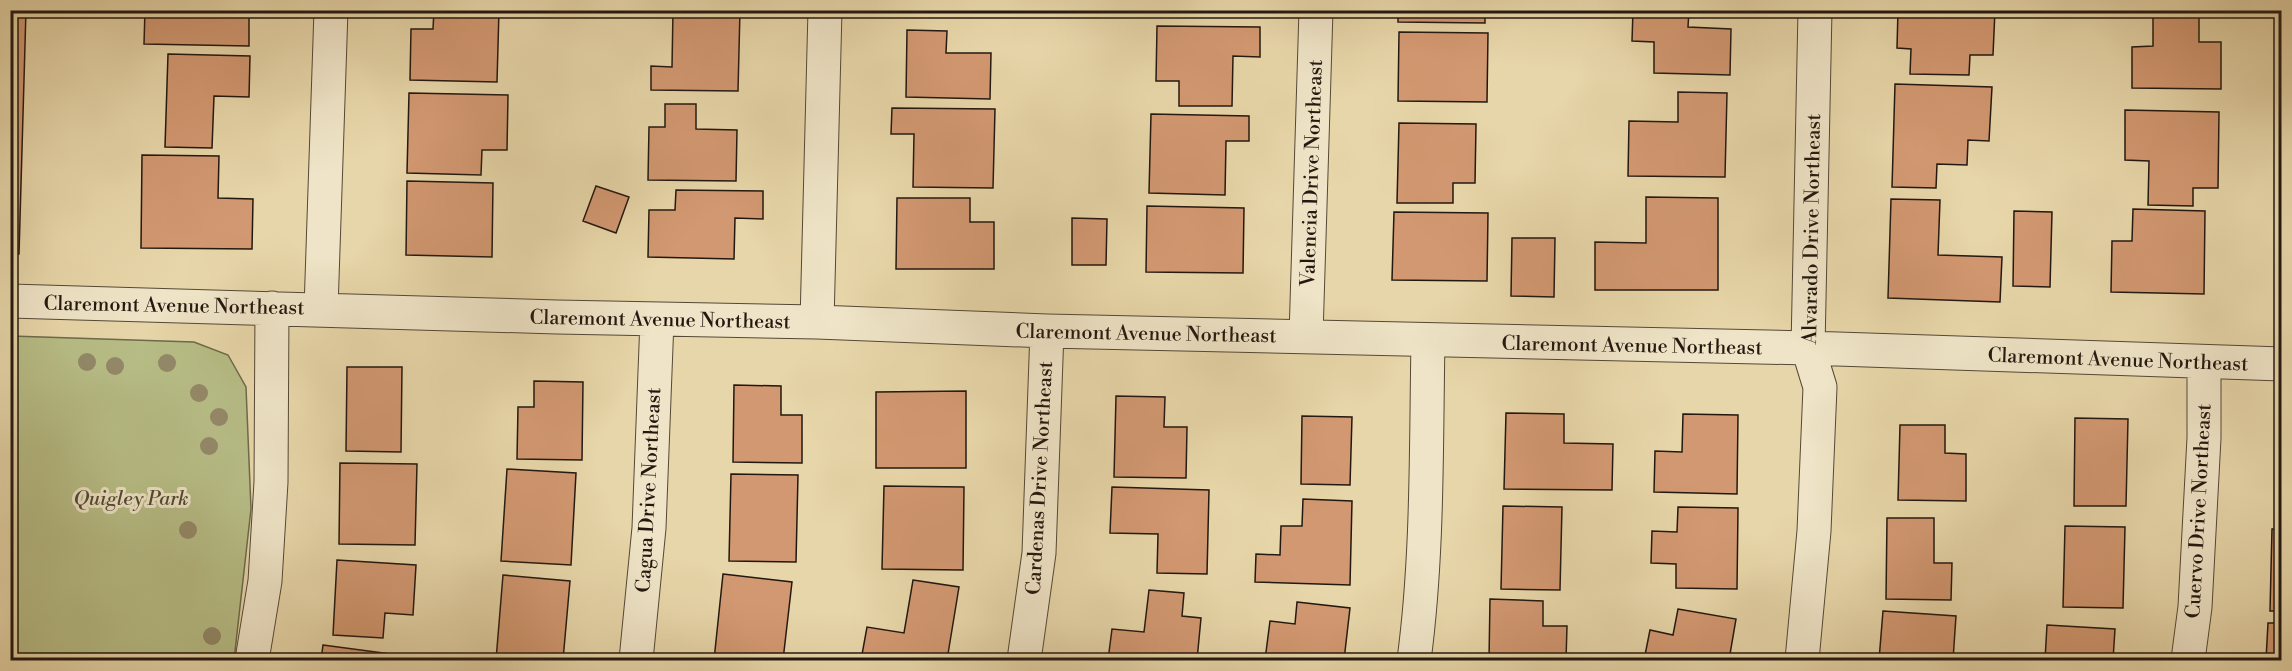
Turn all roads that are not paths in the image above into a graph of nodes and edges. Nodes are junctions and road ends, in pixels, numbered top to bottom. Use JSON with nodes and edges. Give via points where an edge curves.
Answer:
{"nodes":[{"id":1,"x":331,"y":10,"type":"edge"},
{"id":2,"x":825,"y":10,"type":"edge"},
{"id":3,"x":1316,"y":10,"type":"edge"},
{"id":4,"x":1815,"y":10,"type":"edge"},
{"id":5,"x":10,"y":301,"type":"edge"},
{"id":6,"x":272,"y":308,"type":"junction"},
{"id":7,"x":321,"y":309,"type":"junction"},
{"id":8,"x":657,"y":320,"type":"junction"},
{"id":9,"x":817,"y":322,"type":"junction"},
{"id":10,"x":1047,"y":331,"type":"junction"},
{"id":11,"x":1306,"y":336,"type":"junction"},
{"id":12,"x":1428,"y":340,"type":"junction"},
{"id":13,"x":1808,"y":348,"type":"junction"},
{"id":14,"x":2204,"y":362,"type":"junction"},
{"id":15,"x":2282,"y":364,"type":"edge"},
{"id":16,"x":252,"y":660,"type":"edge"},
{"id":17,"x":636,"y":660,"type":"edge"},
{"id":18,"x":1024,"y":660,"type":"edge"},
{"id":19,"x":1414,"y":660,"type":"edge"},
{"id":20,"x":1802,"y":660,"type":"edge"},
{"id":21,"x":2188,"y":660,"type":"edge"}],
"edges":[{"from":1,"to":7,"type":"street"},
{"from":2,"to":9,"type":"street"},
{"from":3,"to":11,"type":"street","name":"Valencia Drive Northeast"},
{"from":4,"to":13,"type":"street","name":"Alvarado Drive Northeast"},
{"from":5,"to":6,"type":"street","name":"Claremont Avenue Northeast"},
{"from":6,"to":7,"type":"street","name":"Claremont Avenue Northeast"},
{"from":6,"to":16,"type":"street","via":[[271,482],[265,581]]},
{"from":7,"to":8,"type":"street","name":"Claremont Avenue Northeast"},
{"from":8,"to":9,"type":"street","name":"Claremont Avenue Northeast"},
{"from":8,"to":17,"type":"street","name":"Cagua Drive Northeast","via":[[649,528]]},
{"from":9,"to":10,"type":"street","name":"Claremont Avenue Northeast"},
{"from":10,"to":11,"type":"street","name":"Claremont Avenue Northeast"},
{"from":10,"to":18,"type":"street","name":"Cardenas Drive Northeast","via":[[1039,553]]},
{"from":11,"to":12,"type":"street","name":"Claremont Avenue Northeast"},
{"from":12,"to":13,"type":"street","name":"Claremont Avenue Northeast"},
{"from":12,"to":19,"type":"street","via":[[1422,561]]},
{"from":13,"to":14,"type":"street","name":"Claremont Avenue Northeast"},
{"from":13,"to":20,"type":"street","name":"Alvarado Drive Northeast","via":[[1820,387],[1814,531]]},
{"from":14,"to":15,"type":"street","name":"Claremont Avenue Northeast"},
{"from":14,"to":21,"type":"street","name":"Cuervo Drive Northeast","via":[[2204,438]]}]}
